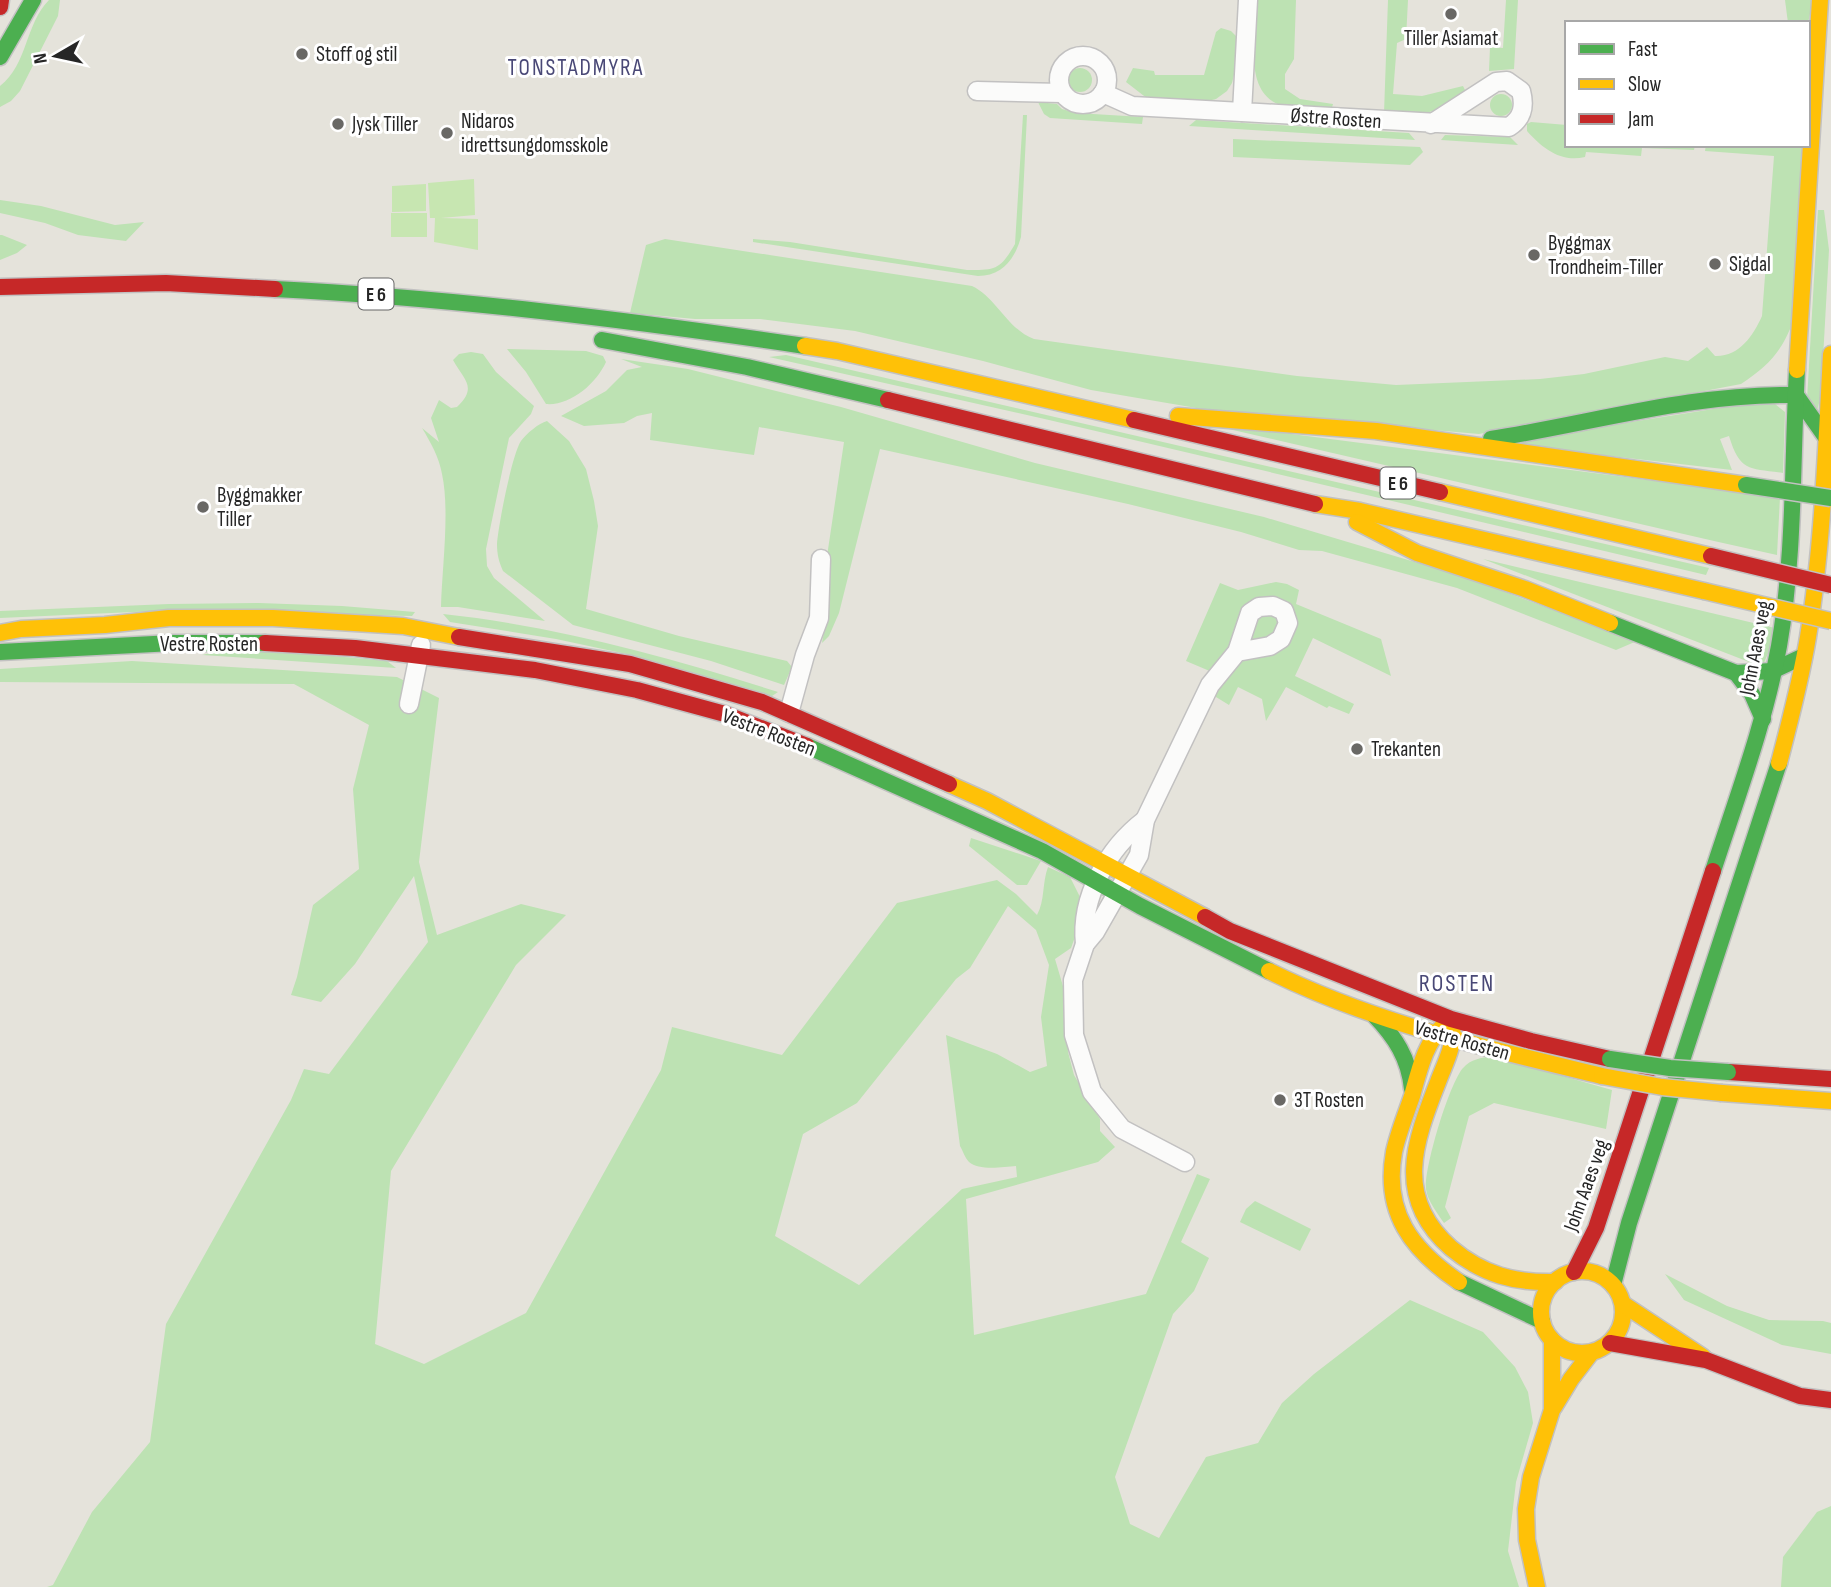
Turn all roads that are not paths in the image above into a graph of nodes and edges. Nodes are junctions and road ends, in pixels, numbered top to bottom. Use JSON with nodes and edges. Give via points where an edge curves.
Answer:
{"nodes":[{"id":1,"x":1,"y":0,"type":"edge"},
{"id":2,"x":33,"y":0,"type":"edge"},
{"id":3,"x":1248,"y":0,"type":"edge"},
{"id":4,"x":1820,"y":0,"type":"edge"},
{"id":5,"x":0,"y":7,"type":"edge"},
{"id":6,"x":0,"y":57,"type":"edge"},
{"id":7,"x":977,"y":91,"type":"dead end"},
{"id":8,"x":1062,"y":93,"type":"junction"},
{"id":9,"x":1103,"y":93,"type":"junction"},
{"id":10,"x":1242,"y":112,"type":"junction"},
{"id":11,"x":1431,"y":124,"type":"junction"},
{"id":12,"x":0,"y":287,"type":"edge"},
{"id":13,"x":582,"y":337,"type":"dead end"},
{"id":14,"x":1831,"y":354,"type":"edge"},
{"id":15,"x":1796,"y":396,"type":"junction"},
{"id":16,"x":1084,"y":409,"type":"junction"},
{"id":17,"x":1827,"y":439,"type":"junction"},
{"id":18,"x":1457,"y":442,"type":"junction"},
{"id":19,"x":1831,"y":498,"type":"edge"},
{"id":20,"x":1327,"y":507,"type":"junction"},
{"id":21,"x":821,"y":559,"type":"dead end"},
{"id":22,"x":1831,"y":585,"type":"edge"},
{"id":23,"x":1831,"y":621,"type":"edge"},
{"id":24,"x":0,"y":625,"type":"edge"},
{"id":25,"x":20,"y":629,"type":"junction"},
{"id":26,"x":425,"y":632,"type":"junction"},
{"id":27,"x":0,"y":633,"type":"edge"},
{"id":28,"x":0,"y":652,"type":"edge"},
{"id":29,"x":1237,"y":652,"type":"dead end"},
{"id":30,"x":418,"y":655,"type":"junction"},
{"id":31,"x":1804,"y":656,"type":"junction"},
{"id":32,"x":1775,"y":672,"type":"junction"},
{"id":33,"x":1736,"y":673,"type":"junction"},
{"id":34,"x":409,"y":704,"type":"dead end"},
{"id":35,"x":789,"y":713,"type":"junction"},
{"id":36,"x":1763,"y":719,"type":"junction"},
{"id":37,"x":1145,"y":820,"type":"junction"},
{"id":38,"x":1106,"y":863,"type":"junction"},
{"id":39,"x":1128,"y":876,"type":"junction"},
{"id":40,"x":1096,"y":881,"type":"junction"},
{"id":41,"x":1118,"y":895,"type":"junction"},
{"id":42,"x":1085,"y":944,"type":"junction"},
{"id":43,"x":1372,"y":1013,"type":"junction"},
{"id":44,"x":1451,"y":1019,"type":"junction"},
{"id":45,"x":1434,"y":1034,"type":"junction"},
{"id":46,"x":1454,"y":1040,"type":"junction"},
{"id":47,"x":1831,"y":1079,"type":"edge"},
{"id":48,"x":1412,"y":1093,"type":"junction"},
{"id":49,"x":1831,"y":1101,"type":"edge"},
{"id":50,"x":1185,"y":1162,"type":"dead end"},
{"id":51,"x":1574,"y":1272,"type":"junction"},
{"id":52,"x":1555,"y":1282,"type":"junction"},
{"id":53,"x":1613,"y":1284,"type":"junction"},
{"id":54,"x":1623,"y":1304,"type":"junction"},
{"id":55,"x":1542,"y":1321,"type":"junction"},
{"id":56,"x":1552,"y":1340,"type":"junction"},
{"id":57,"x":1610,"y":1343,"type":"junction"},
{"id":58,"x":1591,"y":1353,"type":"junction"},
{"id":59,"x":1706,"y":1360,"type":"junction"},
{"id":60,"x":1831,"y":1401,"type":"edge"},
{"id":61,"x":1552,"y":1410,"type":"junction"},
{"id":62,"x":1537,"y":1587,"type":"edge"}],
"edges":[{"from":1,"to":5,"type":"main road"},
{"from":2,"to":6,"type":"main road"},
{"from":3,"to":10,"type":"street"},
{"from":4,"to":15,"type":"main road","name":"John Aaes veg"},
{"from":7,"to":8,"type":"street"},
{"from":8,"to":9,"type":"street","via":[[1082,104]]},
{"from":8,"to":9,"type":"street","via":[[1060,71],[1077,56],[1099,62],[1107,83]]},
{"from":9,"to":10,"type":"street","name":"Østre Rosten","via":[[1132,106]]},
{"from":10,"to":11,"type":"street","name":"Østre Rosten"},
{"from":11,"to":11,"type":"street","name":"Østre Rosten","via":[[1509,127],[1516,123],[1524,104],[1521,91],[1507,81],[1496,82]]},
{"from":12,"to":16,"type":"main road","number":"E 6","via":[[166,283],[490,305],[836,351]]},
{"from":13,"to":20,"type":"main road","number":"E 6","via":[[834,386]]},
{"from":14,"to":17,"type":"main road"},
{"from":15,"to":17,"type":"main road"},
{"from":15,"to":18,"type":"main road","number":"E 6","via":[[1734,394],[1547,430]]},
{"from":15,"to":32,"type":"main road","name":"John Aaes veg","via":[[1788,577]]},
{"from":16,"to":18,"type":"main road","number":"E 6","via":[[1295,424]]},
{"from":16,"to":22,"type":"main road","number":"E 6","bridge":true},
{"from":17,"to":31,"type":"main road"},
{"from":18,"to":19,"type":"main road","number":"E 6","bridge":true},
{"from":20,"to":23,"type":"main road","number":"E 6","bridge":true},
{"from":20,"to":33,"type":"main road","number":"E 6","via":[[1417,553],[1525,589]]},
{"from":21,"to":35,"type":"street","name":"Vestre Rosten","via":[[819,618]]},
{"from":24,"to":25,"type":"main road","name":"Vestre Rosten"},
{"from":25,"to":26,"type":"main road","name":"Vestre Rosten","via":[[169,618],[260,618],[356,622]]},
{"from":25,"to":27,"type":"main road","name":"Vestre Rosten"},
{"from":26,"to":30,"type":"street"},
{"from":26,"to":35,"type":"main road","name":"Vestre Rosten","via":[[630,664]]},
{"from":28,"to":30,"type":"main road","name":"Vestre Rosten","via":[[274,643]]},
{"from":29,"to":37,"type":"street","via":[[1210,685]]},
{"from":30,"to":34,"type":"street"},
{"from":30,"to":40,"type":"main road","name":"Vestre Rosten","via":[[535,670],[637,690],[724,714],[867,771]]},
{"from":31,"to":32,"type":"main road","number":"E 6"},
{"from":31,"to":53,"type":"main road","via":[[1778,766]]},
{"from":32,"to":33,"type":"main road","number":"E 6"},
{"from":32,"to":36,"type":"main road","name":"John Aaes veg"},
{"from":33,"to":36,"type":"main road","via":[[1749,687]]},
{"from":35,"to":38,"type":"main road","name":"Vestre Rosten","via":[[987,801]]},
{"from":36,"to":51,"type":"main road","name":"John Aaes veg","via":[[1596,1228]]},
{"from":37,"to":38,"type":"street"},
{"from":37,"to":39,"type":"street","via":[[1139,855]]},
{"from":38,"to":39,"type":"main road","name":"Vestre Rosten"},
{"from":38,"to":40,"type":"street"},
{"from":39,"to":41,"type":"street"},
{"from":39,"to":44,"type":"main road","name":"Vestre Rosten","via":[[1230,931]]},
{"from":40,"to":41,"type":"main road","name":"Vestre Rosten"},
{"from":40,"to":42,"type":"street","via":[[1083,927]]},
{"from":41,"to":42,"type":"street"},
{"from":41,"to":43,"type":"main road","name":"Vestre Rosten","via":[[1273,973]]},
{"from":42,"to":50,"type":"street","via":[[1073,981],[1074,1035],[1092,1092],[1122,1129]]},
{"from":43,"to":45,"type":"main road","name":"Vestre Rosten"},
{"from":43,"to":48,"type":"main road","via":[[1395,1036],[1404,1053]]},
{"from":44,"to":45,"type":"main road"},
{"from":44,"to":46,"type":"main road"},
{"from":44,"to":47,"type":"main road","name":"Vestre Rosten","bridge":true,"via":[[1610,1059],[1670,1068]]},
{"from":45,"to":46,"type":"main road","name":"Vestre Rosten"},
{"from":45,"to":48,"type":"main road"},
{"from":46,"to":49,"type":"main road","name":"Vestre Rosten","bridge":true,"via":[[1662,1087]]},
{"from":46,"to":52,"type":"main road","via":[[1413,1158],[1421,1211],[1438,1236],[1472,1262],[1523,1282]]},
{"from":48,"to":55,"type":"main road","via":[[1393,1161],[1395,1199],[1406,1231],[1423,1255],[1450,1277]]},
{"from":51,"to":52,"type":"main road"},
{"from":51,"to":53,"type":"main road","via":[[1595,1273]]},
{"from":52,"to":55,"type":"main road","via":[[1543,1300]]},
{"from":53,"to":54,"type":"main road"},
{"from":54,"to":57,"type":"main road","via":[[1622,1327]]},
{"from":54,"to":59,"type":"main road"},
{"from":55,"to":56,"type":"main road"},
{"from":56,"to":58,"type":"main road","via":[[1570,1352]]},
{"from":56,"to":61,"type":"main road"},
{"from":57,"to":58,"type":"main road"},
{"from":57,"to":59,"type":"main road"},
{"from":58,"to":61,"type":"main road"},
{"from":59,"to":60,"type":"main road","via":[[1800,1396]]},
{"from":61,"to":62,"type":"main road","via":[[1526,1504],[1527,1549]]}]}
